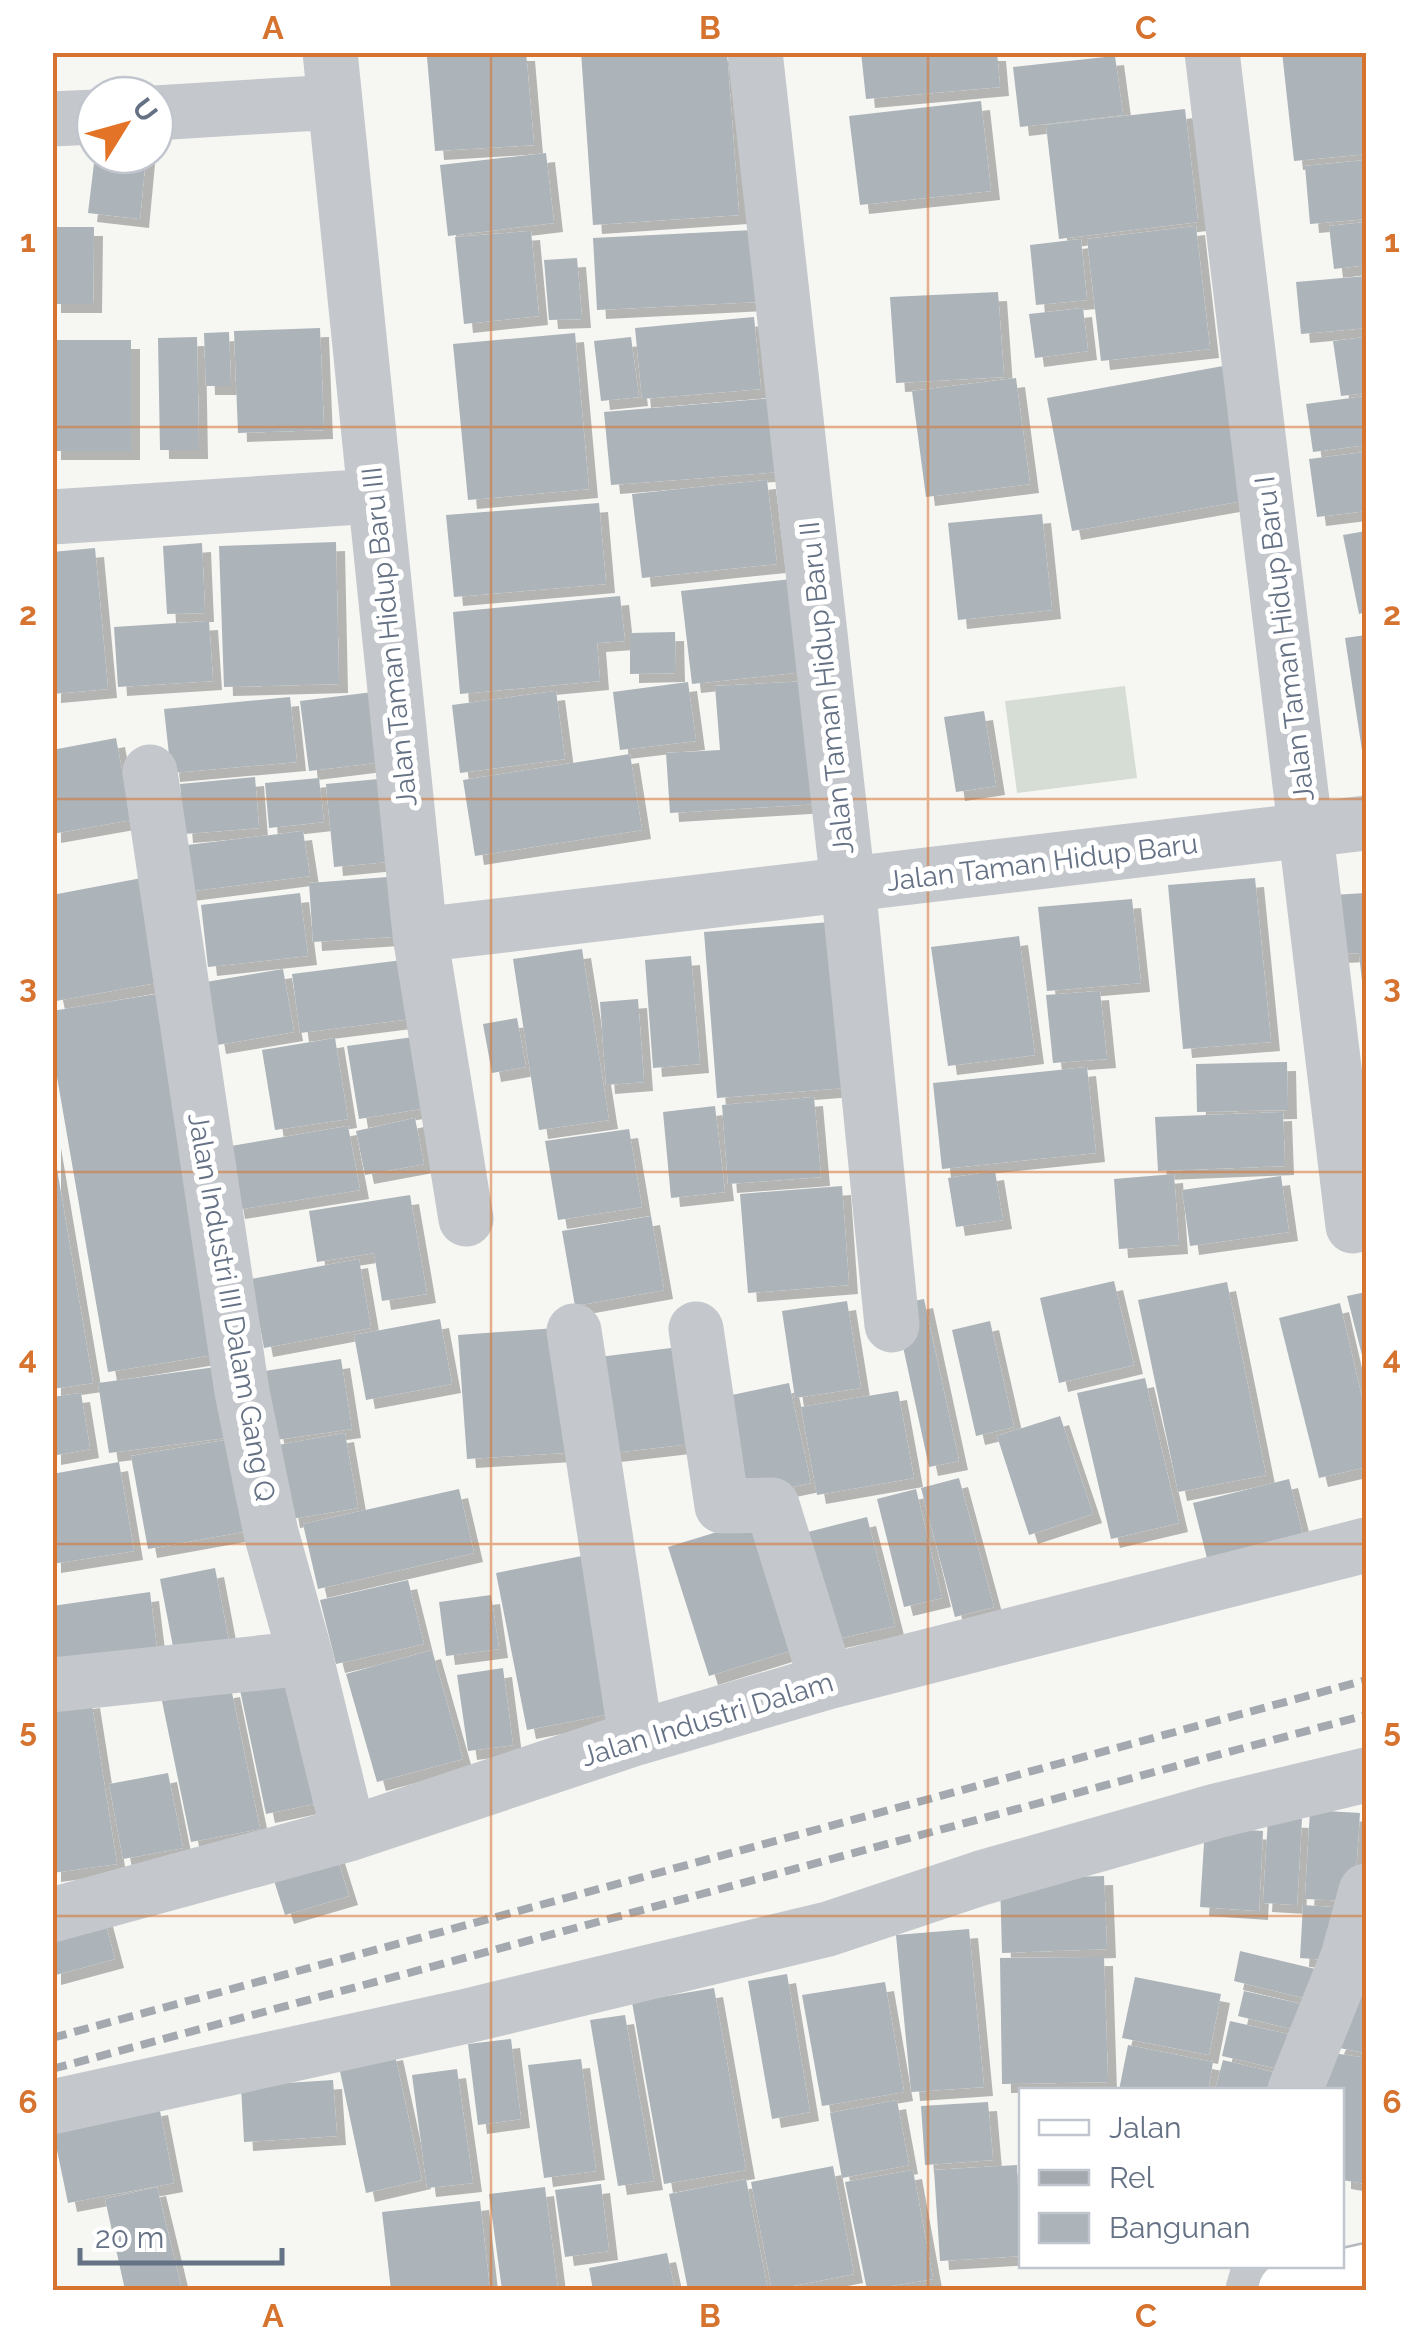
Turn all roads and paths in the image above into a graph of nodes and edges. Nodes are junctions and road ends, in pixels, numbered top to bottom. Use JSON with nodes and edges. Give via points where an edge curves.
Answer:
{"nodes":[{"id":1,"x":754,"y":52,"type":"edge"},
{"id":2,"x":1212,"y":52,"type":"edge"},
{"id":3,"x":332,"y":77,"type":"edge"},
{"id":4,"x":175,"y":109,"type":"edge"},
{"id":5,"x":374,"y":496,"type":"junction"},
{"id":6,"x":52,"y":518,"type":"edge"},
{"id":7,"x":150,"y":772,"type":"dead end"},
{"id":8,"x":1366,"y":823,"type":"edge"},
{"id":9,"x":1307,"y":830,"type":"junction"},
{"id":10,"x":848,"y":885,"type":"junction"},
{"id":11,"x":420,"y":935,"type":"junction"},
{"id":12,"x":466,"y":1219,"type":"dead end"},
{"id":13,"x":1353,"y":1226,"type":"dead end"},
{"id":14,"x":892,"y":1325,"type":"dead end"},
{"id":15,"x":696,"y":1329,"type":"dead end"},
{"id":16,"x":574,"y":1331,"type":"dead end"},
{"id":17,"x":1366,"y":1544,"type":"edge"},
{"id":18,"x":306,"y":1658,"type":"junction"},
{"id":19,"x":828,"y":1682,"type":"junction"},
{"id":20,"x":52,"y":1685,"type":"edge"},
{"id":21,"x":636,"y":1738,"type":"junction"},
{"id":22,"x":1366,"y":1774,"type":"edge"},
{"id":23,"x":348,"y":1834,"type":"junction"},
{"id":24,"x":1366,"y":1891,"type":"edge"},
{"id":25,"x":52,"y":1914,"type":"edge"},
{"id":26,"x":1296,"y":2088,"type":"edge"},
{"id":27,"x":52,"y":2107,"type":"edge"},
{"id":28,"x":1366,"y":2272,"type":"edge"},
{"id":29,"x":1286,"y":2290,"type":"edge"}],
"edges":[{"from":1,"to":10,"type":"street","name":"Jalan Taman Hidup Baru II"},
{"from":2,"to":9,"type":"street","name":"Jalan Taman Hidup Baru I"},
{"from":3,"to":4,"type":"street"},
{"from":3,"to":5,"type":"street","name":"Jalan Taman Hidup Baru III"},
{"from":5,"to":6,"type":"street"},
{"from":5,"to":11,"type":"street","name":"Jalan Taman Hidup Baru III"},
{"from":7,"to":18,"type":"street","name":"Jalan Industri III Dalam Gang Q","via":[[242,1392]]},
{"from":8,"to":9,"type":"street","name":"Jalan Taman Hidup Baru"},
{"from":9,"to":10,"type":"street","name":"Jalan Taman Hidup Baru"},
{"from":9,"to":13,"type":"street","name":"Jalan Taman Hidup Baru I"},
{"from":10,"to":11,"type":"street","name":"Jalan Taman Hidup Baru"},
{"from":10,"to":14,"type":"street","name":"Jalan Taman Hidup Baru II"},
{"from":11,"to":12,"type":"street","name":"Jalan Taman Hidup Baru III"},
{"from":15,"to":19,"type":"street","via":[[722,1506],[772,1505]]},
{"from":16,"to":21,"type":"street"},
{"from":17,"to":19,"type":"street","name":"Jalan Industri Dalam"},
{"from":18,"to":20,"type":"street"},
{"from":18,"to":23,"type":"street","name":"Jalan Industri III Dalam Gang Q"},
{"from":19,"to":21,"type":"street","name":"Jalan Industri Dalam"},
{"from":21,"to":23,"type":"street","name":"Jalan Industri Dalam"},
{"from":22,"to":27,"type":"street","via":[[981,1878],[828,1929]]},
{"from":23,"to":25,"type":"street","name":"Jalan Industri Dalam"},
{"from":24,"to":26,"type":"street"},
{"from":28,"to":29,"type":"street"}]}
